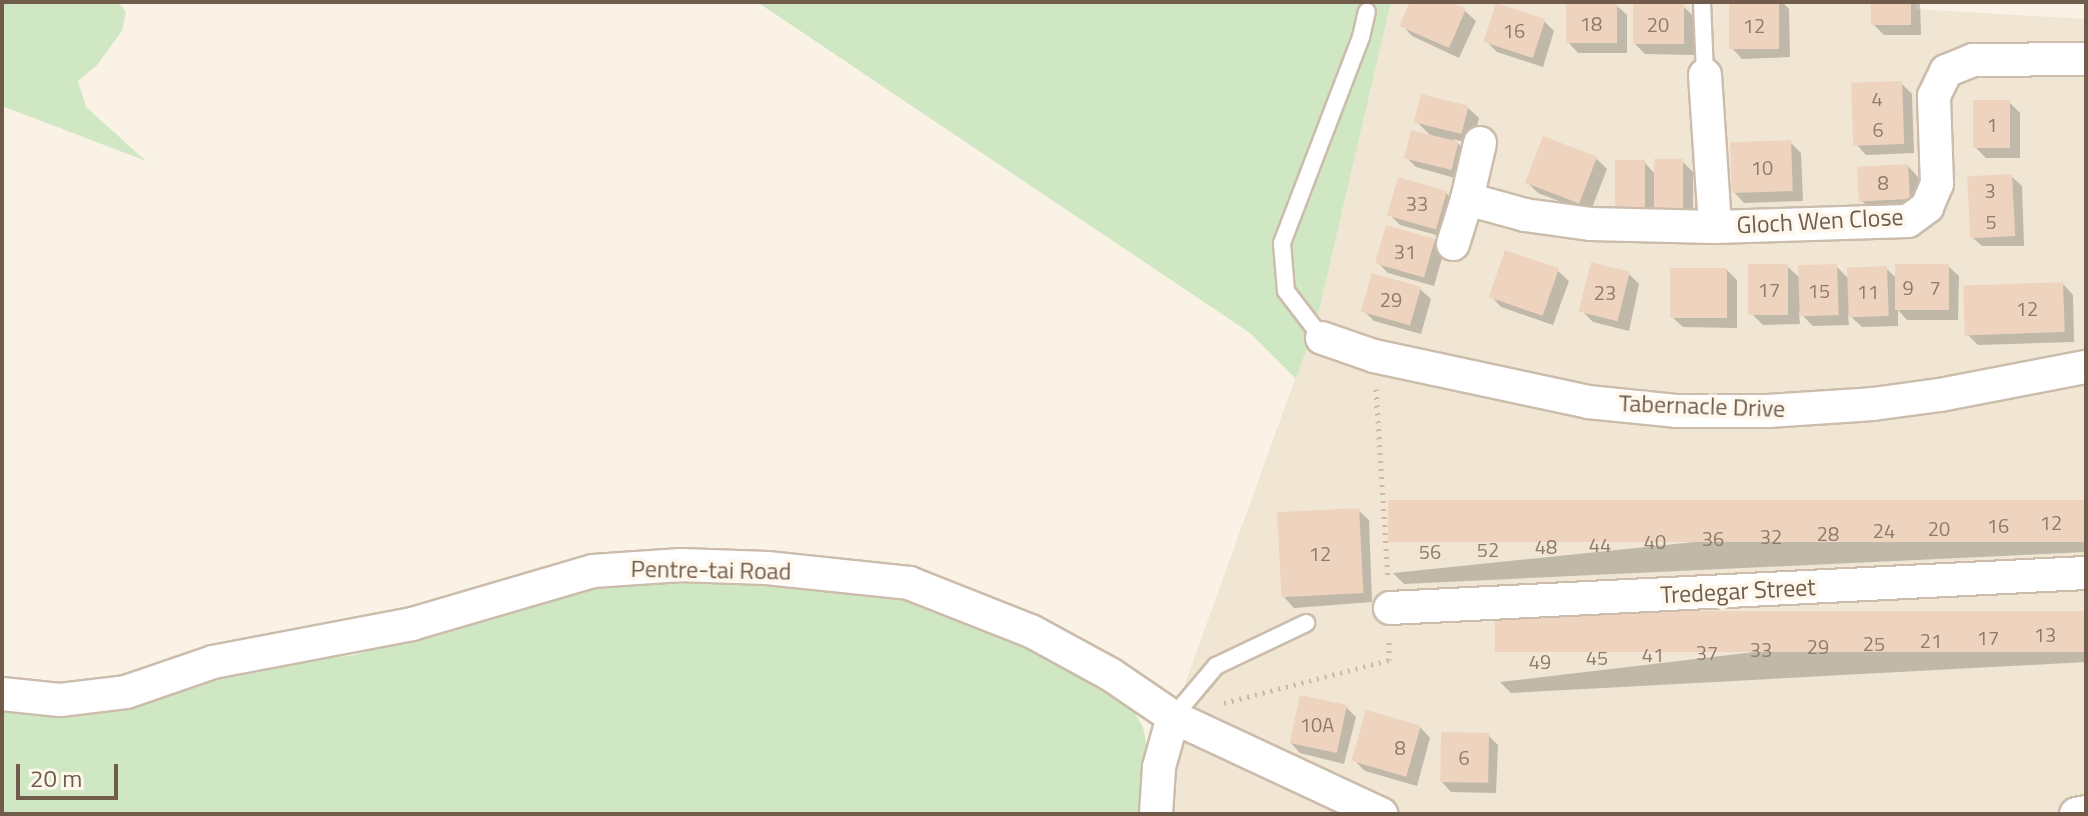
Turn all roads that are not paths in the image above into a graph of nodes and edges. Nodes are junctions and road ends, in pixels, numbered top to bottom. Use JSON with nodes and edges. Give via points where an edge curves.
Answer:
{"nodes":[{"id":1,"x":1702,"y":2,"type":"edge"},
{"id":2,"x":1367,"y":12,"type":"dead end"},
{"id":3,"x":2086,"y":59,"type":"edge"},
{"id":4,"x":1705,"y":75,"type":"joint"},
{"id":5,"x":1480,"y":143,"type":"dead end"},
{"id":6,"x":1467,"y":199,"type":"junction"},
{"id":7,"x":1715,"y":227,"type":"junction"},
{"id":8,"x":1453,"y":244,"type":"dead end"},
{"id":9,"x":1322,"y":338,"type":"joint"},
{"id":10,"x":2086,"y":367,"type":"edge"},
{"id":11,"x":2086,"y":573,"type":"edge"},
{"id":12,"x":1390,"y":608,"type":"road end"},
{"id":13,"x":1306,"y":623,"type":"dead end"},
{"id":14,"x":2,"y":694,"type":"edge"},
{"id":15,"x":1173,"y":717,"type":"junction"},
{"id":16,"x":2086,"y":812,"type":"edge"},
{"id":17,"x":1156,"y":814,"type":"edge"},
{"id":18,"x":1381,"y":814,"type":"edge"},
{"id":19,"x":2076,"y":814,"type":"edge"}],
"edges":[{"from":1,"to":4,"type":"lane"},
{"from":2,"to":9,"type":"lane","via":[[1282,243],[1286,291]]},
{"from":3,"to":7,"type":"street","name":"Gloch Wen Close","via":[[1973,60],[1946,71],[1934,96],[1937,184],[1927,207],[1908,221]]},
{"from":4,"to":7,"type":"street","name":"Gloch Wen Close"},
{"from":5,"to":6,"type":"street"},
{"from":6,"to":7,"type":"street","name":"Gloch Wen Close","via":[[1525,215],[1591,224]]},
{"from":6,"to":8,"type":"street"},
{"from":9,"to":10,"type":"street","name":"Tabernacle Drive","via":[[1374,356],[1588,402],[1676,411],[1873,404]]},
{"from":11,"to":12,"type":"street","name":"Tredegar Street"},
{"from":13,"to":15,"type":"lane","via":[[1216,666]]},
{"from":14,"to":15,"type":"street","name":"Pentre-tai Road","via":[[60,700],[126,692],[213,662],[412,624],[593,571],[681,565],[909,583],[1031,631],[1110,674]]},
{"from":15,"to":17,"type":"street","via":[[1159,767]]},
{"from":15,"to":18,"type":"street","name":"Pentre-tai Road"},
{"from":16,"to":19,"type":"street"}]}
